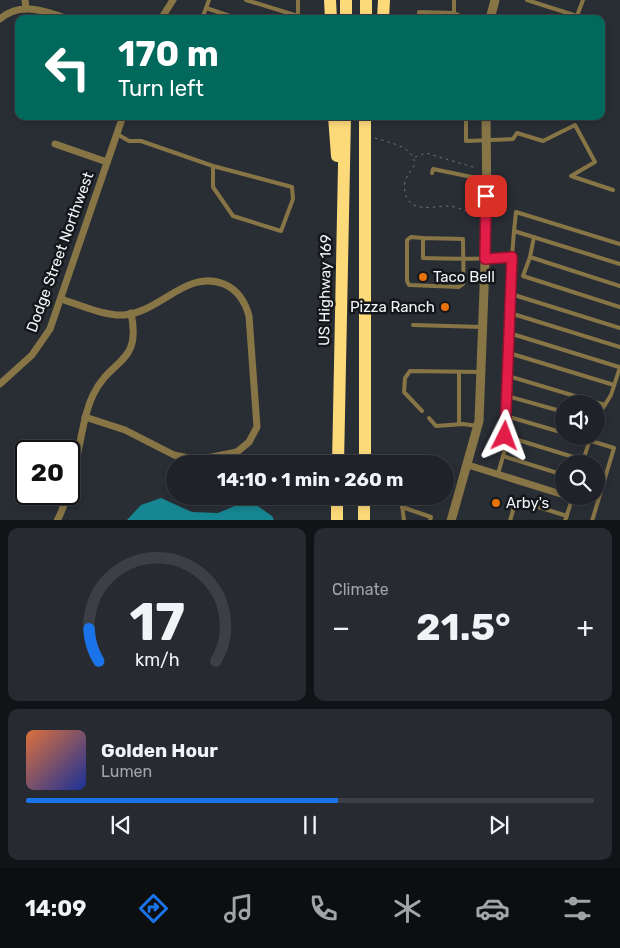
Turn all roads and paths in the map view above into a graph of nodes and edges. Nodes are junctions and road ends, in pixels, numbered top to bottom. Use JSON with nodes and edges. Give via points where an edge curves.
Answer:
{"nodes":[{"id":1,"x":173,"y":0,"type":"edge"},
{"id":2,"x":209,"y":0,"type":"edge"},
{"id":3,"x":246,"y":0,"type":"edge"},
{"id":4,"x":298,"y":0,"type":"edge"},
{"id":5,"x":330,"y":0,"type":"edge"},
{"id":6,"x":346,"y":0,"type":"edge"},
{"id":7,"x":366,"y":0,"type":"edge"},
{"id":8,"x":384,"y":0,"type":"edge"},
{"id":9,"x":454,"y":0,"type":"edge"},
{"id":10,"x":496,"y":0,"type":"edge"},
{"id":11,"x":527,"y":0,"type":"edge"},
{"id":12,"x":583,"y":0,"type":"edge"},
{"id":13,"x":26,"y":4,"type":"edge"},
{"id":14,"x":206,"y":8,"type":"junction"},
{"id":15,"x":454,"y":13,"type":"junction"},
{"id":16,"x":57,"y":15,"type":"edge"},
{"id":17,"x":164,"y":15,"type":"edge"},
{"id":18,"x":203,"y":15,"type":"edge"},
{"id":19,"x":227,"y":15,"type":"edge"},
{"id":20,"x":292,"y":15,"type":"edge"},
{"id":21,"x":298,"y":15,"type":"edge"},
{"id":22,"x":330,"y":15,"type":"edge"},
{"id":23,"x":346,"y":15,"type":"edge"},
{"id":24,"x":366,"y":15,"type":"edge"},
{"id":25,"x":383,"y":15,"type":"edge"},
{"id":26,"x":419,"y":15,"type":"edge"},
{"id":27,"x":458,"y":15,"type":"edge"},
{"id":28,"x":491,"y":15,"type":"edge"},
{"id":29,"x":574,"y":15,"type":"edge"},
{"id":30,"x":577,"y":15,"type":"edge"},
{"id":31,"x":0,"y":20,"type":"edge"},
{"id":32,"x":122,"y":120,"type":"edge"},
{"id":33,"x":334,"y":120,"type":"edge"},
{"id":34,"x":345,"y":120,"type":"edge"},
{"id":35,"x":366,"y":120,"type":"edge"},
{"id":36,"x":373,"y":120,"type":"edge"},
{"id":37,"x":466,"y":120,"type":"edge"},
{"id":38,"x":486,"y":120,"type":"edge"},
{"id":39,"x":117,"y":134,"type":"junction"},
{"id":40,"x":485,"y":141,"type":"junction"},
{"id":41,"x":55,"y":144,"type":"dead end"},
{"id":42,"x":397,"y":146,"type":"dead end"},
{"id":43,"x":414,"y":157,"type":"junction"},
{"id":44,"x":107,"y":162,"type":"junction"},
{"id":45,"x":213,"y":166,"type":"junction"},
{"id":46,"x":476,"y":168,"type":"dead end"},
{"id":47,"x":432,"y":173,"type":"dead end"},
{"id":48,"x":486,"y":180,"type":"junction"},
{"id":49,"x":365,"y":185,"type":"junction"},
{"id":50,"x":613,"y":190,"type":"dead end"},
{"id":51,"x":343,"y":213,"type":"junction"},
{"id":52,"x":475,"y":213,"type":"dead end"},
{"id":53,"x":514,"y":231,"type":"junction"},
{"id":54,"x":534,"y":237,"type":"junction"},
{"id":55,"x":423,"y":238,"type":"junction"},
{"id":56,"x":620,"y":244,"type":"edge"},
{"id":57,"x":512,"y":257,"type":"junction"},
{"id":58,"x":530,"y":257,"type":"junction"},
{"id":59,"x":464,"y":259,"type":"junction"},
{"id":60,"x":485,"y":259,"type":"junction"},
{"id":61,"x":620,"y":264,"type":"edge"},
{"id":62,"x":512,"y":276,"type":"junction"},
{"id":63,"x":523,"y":276,"type":"junction"},
{"id":64,"x":620,"y":286,"type":"edge"},
{"id":65,"x":511,"y":294,"type":"junction"},
{"id":66,"x":61,"y":299,"type":"junction"},
{"id":67,"x":620,"y":307,"type":"edge"},
{"id":68,"x":131,"y":313,"type":"junction"},
{"id":69,"x":510,"y":313,"type":"junction"},
{"id":70,"x":413,"y":325,"type":"dead end"},
{"id":71,"x":483,"y":327,"type":"junction"},
{"id":72,"x":620,"y":328,"type":"edge"},
{"id":73,"x":509,"y":333,"type":"junction"},
{"id":74,"x":620,"y":347,"type":"edge"},
{"id":75,"x":508,"y":353,"type":"junction"},
{"id":76,"x":620,"y":366,"type":"edge"},
{"id":77,"x":459,"y":372,"type":"junction"},
{"id":78,"x":482,"y":372,"type":"junction"},
{"id":79,"x":508,"y":376,"type":"junction"},
{"id":80,"x":0,"y":384,"type":"edge"},
{"id":81,"x":614,"y":385,"type":"junction"},
{"id":82,"x":574,"y":395,"type":"edge"},
{"id":83,"x":507,"y":396,"type":"junction"},
{"id":84,"x":605,"y":404,"type":"edge"},
{"id":85,"x":555,"y":409,"type":"edge"},
{"id":86,"x":422,"y":411,"type":"dead end"},
{"id":87,"x":506,"y":416,"type":"junction"},
{"id":88,"x":85,"y":417,"type":"junction"},
{"id":89,"x":429,"y":418,"type":"dead end"},
{"id":90,"x":459,"y":424,"type":"junction"},
{"id":91,"x":478,"y":426,"type":"junction"},
{"id":92,"x":555,"y":430,"type":"edge"},
{"id":93,"x":505,"y":436,"type":"junction"},
{"id":94,"x":605,"y":444,"type":"edge"},
{"id":95,"x":338,"y":455,"type":"edge"},
{"id":96,"x":365,"y":455,"type":"edge"},
{"id":97,"x":562,"y":455,"type":"edge"},
{"id":98,"x":502,"y":456,"type":"junction"},
{"id":99,"x":468,"y":465,"type":"junction"},
{"id":100,"x":555,"y":472,"type":"edge"},
{"id":101,"x":498,"y":474,"type":"junction"},
{"id":102,"x":555,"y":492,"type":"edge"},
{"id":103,"x":337,"y":505,"type":"edge"},
{"id":104,"x":364,"y":505,"type":"edge"},
{"id":105,"x":569,"y":505,"type":"edge"},
{"id":106,"x":402,"y":507,"type":"joint"},
{"id":107,"x":566,"y":518,"type":"edge"},
{"id":108,"x":57,"y":520,"type":"edge"},
{"id":109,"x":337,"y":520,"type":"edge"},
{"id":110,"x":364,"y":520,"type":"edge"},
{"id":111,"x":404,"y":520,"type":"edge"},
{"id":112,"x":430,"y":520,"type":"edge"},
{"id":113,"x":451,"y":520,"type":"edge"},
{"id":114,"x":510,"y":520,"type":"edge"},
{"id":115,"x":592,"y":520,"type":"edge"}],
"edges":[{"from":1,"to":17,"type":"street"},
{"from":2,"to":14,"type":"lane"},
{"from":3,"to":20,"type":"lane"},
{"from":4,"to":21,"type":"lane"},
{"from":5,"to":22,"type":"highway"},
{"from":6,"to":23,"type":"highway"},
{"from":7,"to":24,"type":"highway"},
{"from":8,"to":25,"type":"highway"},
{"from":9,"to":15,"type":"lane"},
{"from":10,"to":28,"type":"street"},
{"from":11,"to":29,"type":"lane"},
{"from":12,"to":30,"type":"lane"},
{"from":13,"to":16,"type":"street"},
{"from":13,"to":31,"type":"street"},
{"from":14,"to":18,"type":"lane"},
{"from":14,"to":19,"type":"lane"},
{"from":15,"to":26,"type":"lane","via":[[419,12]]},
{"from":15,"to":27,"type":"lane"},
{"from":32,"to":39,"type":"street","name":"Dodge Street Northwest"},
{"from":33,"to":51,"type":"highway"},
{"from":34,"to":51,"type":"highway","name":"US Highway 169"},
{"from":35,"to":49,"type":"highway"},
{"from":36,"to":49,"type":"highway"},
{"from":37,"to":40,"type":"lane","via":[[466,141]]},
{"from":38,"to":40,"type":"street"},
{"from":39,"to":44,"type":"street","name":"Dodge Street Northwest"},
{"from":39,"to":45,"type":"lane","via":[[129,141],[141,141]]},
{"from":40,"to":48,"type":"street"},
{"from":40,"to":50,"type":"lane","via":[[513,139],[517,133],[543,141],[575,125],[595,162],[571,176]]},
{"from":41,"to":44,"type":"street"},
{"from":42,"to":43,"type":"path"},
{"from":43,"to":46,"type":"path","via":[[426,153]]},
{"from":43,"to":52,"type":"path","via":[[416,164],[405,185],[411,203],[420,207],[452,207]]},
{"from":44,"to":66,"type":"street","name":"Dodge Street Northwest"},
{"from":45,"to":45,"type":"lane","via":[[292,187],[293,199],[281,231],[233,216],[212,187]]},
{"from":47,"to":48,"type":"lane","via":[[433,169]]},
{"from":48,"to":60,"type":"street"},
{"from":49,"to":96,"type":"highway"},
{"from":51,"to":95,"type":"highway","name":"US Highway 169"},
{"from":53,"to":54,"type":"lane"},
{"from":53,"to":56,"type":"lane","via":[[516,212]]},
{"from":53,"to":57,"type":"lane"},
{"from":54,"to":58,"type":"lane"},
{"from":54,"to":61,"type":"lane"},
{"from":55,"to":59,"type":"lane","via":[[463,239]]},
{"from":55,"to":59,"type":"lane","via":[[422,258]]},
{"from":55,"to":59,"type":"lane","via":[[407,240],[409,285],[459,287],[463,284]]},
{"from":57,"to":60,"type":"lane"},
{"from":57,"to":62,"type":"lane"},
{"from":58,"to":63,"type":"lane"},
{"from":58,"to":64,"type":"lane"},
{"from":59,"to":60,"type":"lane"},
{"from":60,"to":71,"type":"street"},
{"from":62,"to":63,"type":"lane"},
{"from":62,"to":65,"type":"lane"},
{"from":63,"to":67,"type":"lane"},
{"from":65,"to":69,"type":"lane"},
{"from":65,"to":72,"type":"lane"},
{"from":66,"to":68,"type":"street","via":[[101,311],[123,315]]},
{"from":66,"to":80,"type":"street","name":"Dodge Street Northwest","via":[[50,330],[39,347]]},
{"from":68,"to":88,"type":"street","via":[[132,346],[96,388]]},
{"from":68,"to":88,"type":"street","via":[[150,308],[183,287],[202,281],[221,283],[240,295],[247,308],[251,335],[257,418],[254,436],[238,452],[193,459],[174,455],[125,430]]},
{"from":69,"to":73,"type":"lane"},
{"from":69,"to":74,"type":"lane"},
{"from":70,"to":71,"type":"lane"},
{"from":71,"to":78,"type":"street"},
{"from":73,"to":75,"type":"lane"},
{"from":73,"to":76,"type":"lane"},
{"from":75,"to":79,"type":"lane"},
{"from":75,"to":81,"type":"lane"},
{"from":76,"to":81,"type":"lane"},
{"from":77,"to":78,"type":"lane"},
{"from":77,"to":86,"type":"lane","via":[[410,371],[405,378],[404,392]]},
{"from":77,"to":90,"type":"lane"},
{"from":78,"to":91,"type":"street"},
{"from":79,"to":82,"type":"lane"},
{"from":79,"to":83,"type":"lane"},
{"from":81,"to":84,"type":"lane"},
{"from":83,"to":85,"type":"lane"},
{"from":83,"to":87,"type":"lane"},
{"from":87,"to":92,"type":"lane"},
{"from":87,"to":93,"type":"lane"},
{"from":88,"to":108,"type":"street","via":[[69,493]]},
{"from":89,"to":90,"type":"lane","via":[[436,426]]},
{"from":90,"to":91,"type":"lane"},
{"from":91,"to":99,"type":"street"},
{"from":93,"to":97,"type":"lane"},
{"from":93,"to":98,"type":"lane"},
{"from":94,"to":115,"type":"lane","via":[[614,448]]},
{"from":98,"to":100,"type":"lane"},
{"from":98,"to":101,"type":"lane"},
{"from":99,"to":101,"type":"street"},
{"from":99,"to":113,"type":"street"},
{"from":101,"to":102,"type":"street"},
{"from":103,"to":109,"type":"highway"},
{"from":104,"to":110,"type":"highway"},
{"from":105,"to":107,"type":"lane"},
{"from":106,"to":111,"type":"lane"},
{"from":106,"to":112,"type":"lane","via":[[431,517]]},
{"from":107,"to":114,"type":"lane","via":[[516,500]]}]}
